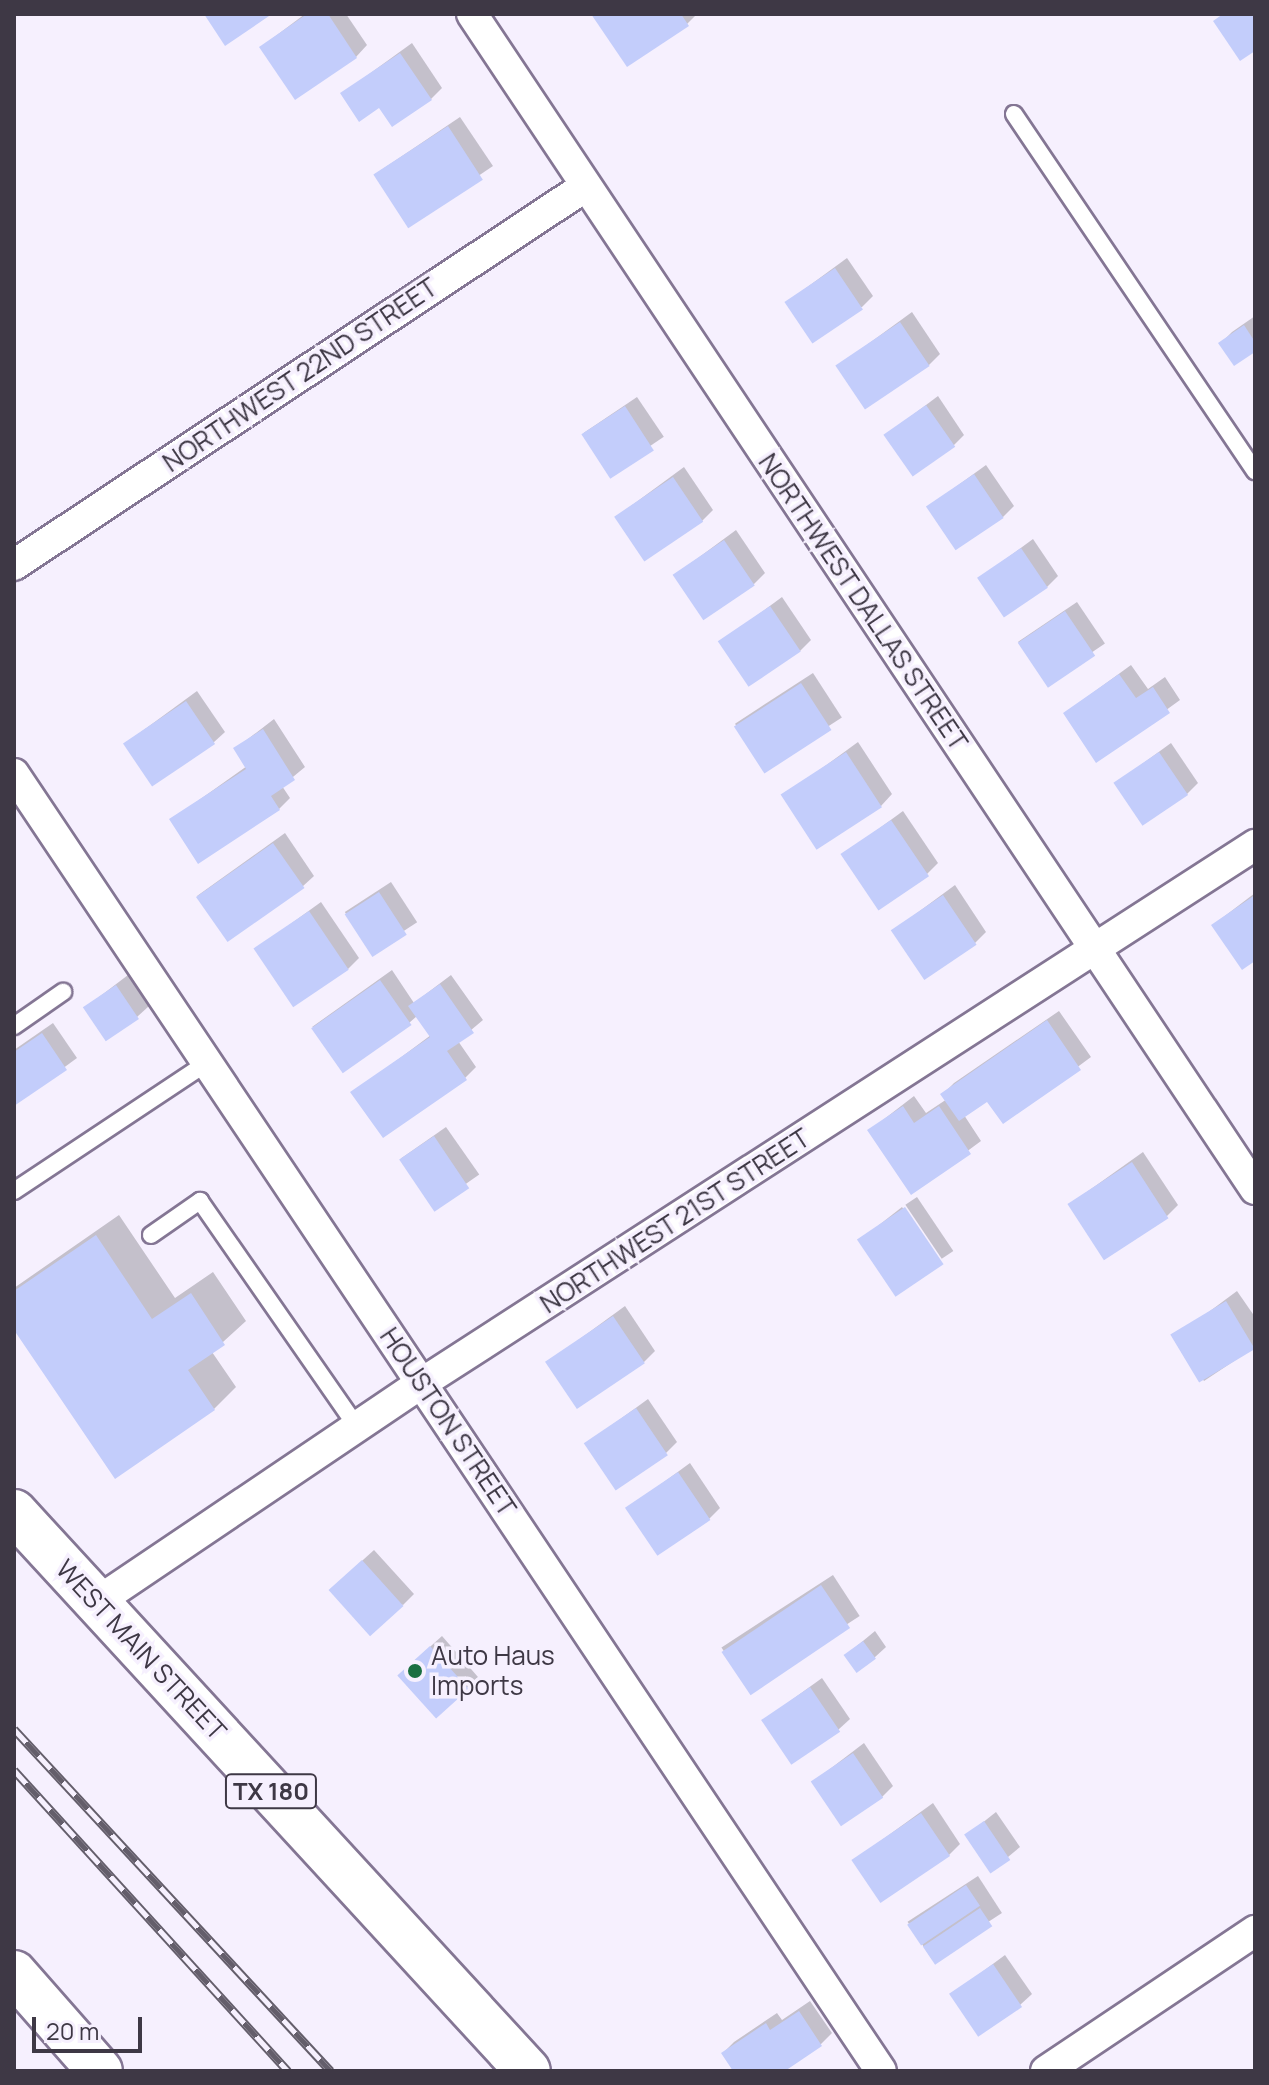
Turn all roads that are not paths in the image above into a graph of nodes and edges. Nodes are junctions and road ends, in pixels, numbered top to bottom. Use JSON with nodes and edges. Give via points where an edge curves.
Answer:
{"nodes":[{"id":1,"x":472,"y":14,"type":"edge"},
{"id":2,"x":1014,"y":114,"type":"dead end"},
{"id":3,"x":586,"y":186,"type":"junction"},
{"id":4,"x":1255,"y":471,"type":"edge"},
{"id":5,"x":14,"y":565,"type":"edge"},
{"id":6,"x":14,"y":774,"type":"edge"},
{"id":7,"x":1255,"y":845,"type":"edge"},
{"id":8,"x":1096,"y":951,"type":"junction"},
{"id":9,"x":63,"y":992,"type":"dead end"},
{"id":10,"x":14,"y":1026,"type":"edge"},
{"id":11,"x":205,"y":1064,"type":"junction"},
{"id":12,"x":1255,"y":1189,"type":"edge"},
{"id":13,"x":14,"y":1191,"type":"edge"},
{"id":14,"x":151,"y":1235,"type":"dead end"},
{"id":15,"x":422,"y":1383,"type":"junction"},
{"id":16,"x":357,"y":1427,"type":"junction"},
{"id":17,"x":14,"y":1512,"type":"edge"},
{"id":18,"x":97,"y":1602,"type":"junction"},
{"id":19,"x":1255,"y":1931,"type":"edge"},
{"id":20,"x":14,"y":1973,"type":"edge"},
{"id":21,"x":100,"y":2071,"type":"edge"},
{"id":22,"x":528,"y":2071,"type":"edge"},
{"id":23,"x":881,"y":2071,"type":"edge"},
{"id":24,"x":1046,"y":2071,"type":"edge"}],
"edges":[{"from":1,"to":3,"type":"street","name":"NORTHWEST DALLAS STREET"},
{"from":2,"to":4,"type":"lane"},
{"from":3,"to":5,"type":"street","name":"NORTHWEST 22ND STREET"},
{"from":3,"to":8,"type":"street","name":"NORTHWEST DALLAS STREET"},
{"from":6,"to":11,"type":"street","name":"HOUSTON STREET"},
{"from":7,"to":8,"type":"street","name":"NORTHWEST 21ST STREET"},
{"from":8,"to":12,"type":"street","name":"NORTHWEST DALLAS STREET"},
{"from":8,"to":15,"type":"street","name":"NORTHWEST 21ST STREET"},
{"from":9,"to":10,"type":"lane"},
{"from":11,"to":13,"type":"lane"},
{"from":11,"to":15,"type":"street","name":"HOUSTON STREET"},
{"from":14,"to":16,"type":"lane","via":[[200,1201]]},
{"from":15,"to":16,"type":"street","name":"NORTHWEST 21ST STREET"},
{"from":15,"to":23,"type":"street","name":"HOUSTON STREET"},
{"from":16,"to":18,"type":"street","name":"NORTHWEST 21ST STREET"},
{"from":17,"to":18,"type":"main road","name":"WEST MAIN STREET","number":"TX 180"},
{"from":18,"to":22,"type":"main road","name":"WEST MAIN STREET","number":"TX 180"},
{"from":19,"to":24,"type":"street"},
{"from":20,"to":21,"type":"main road"}]}
